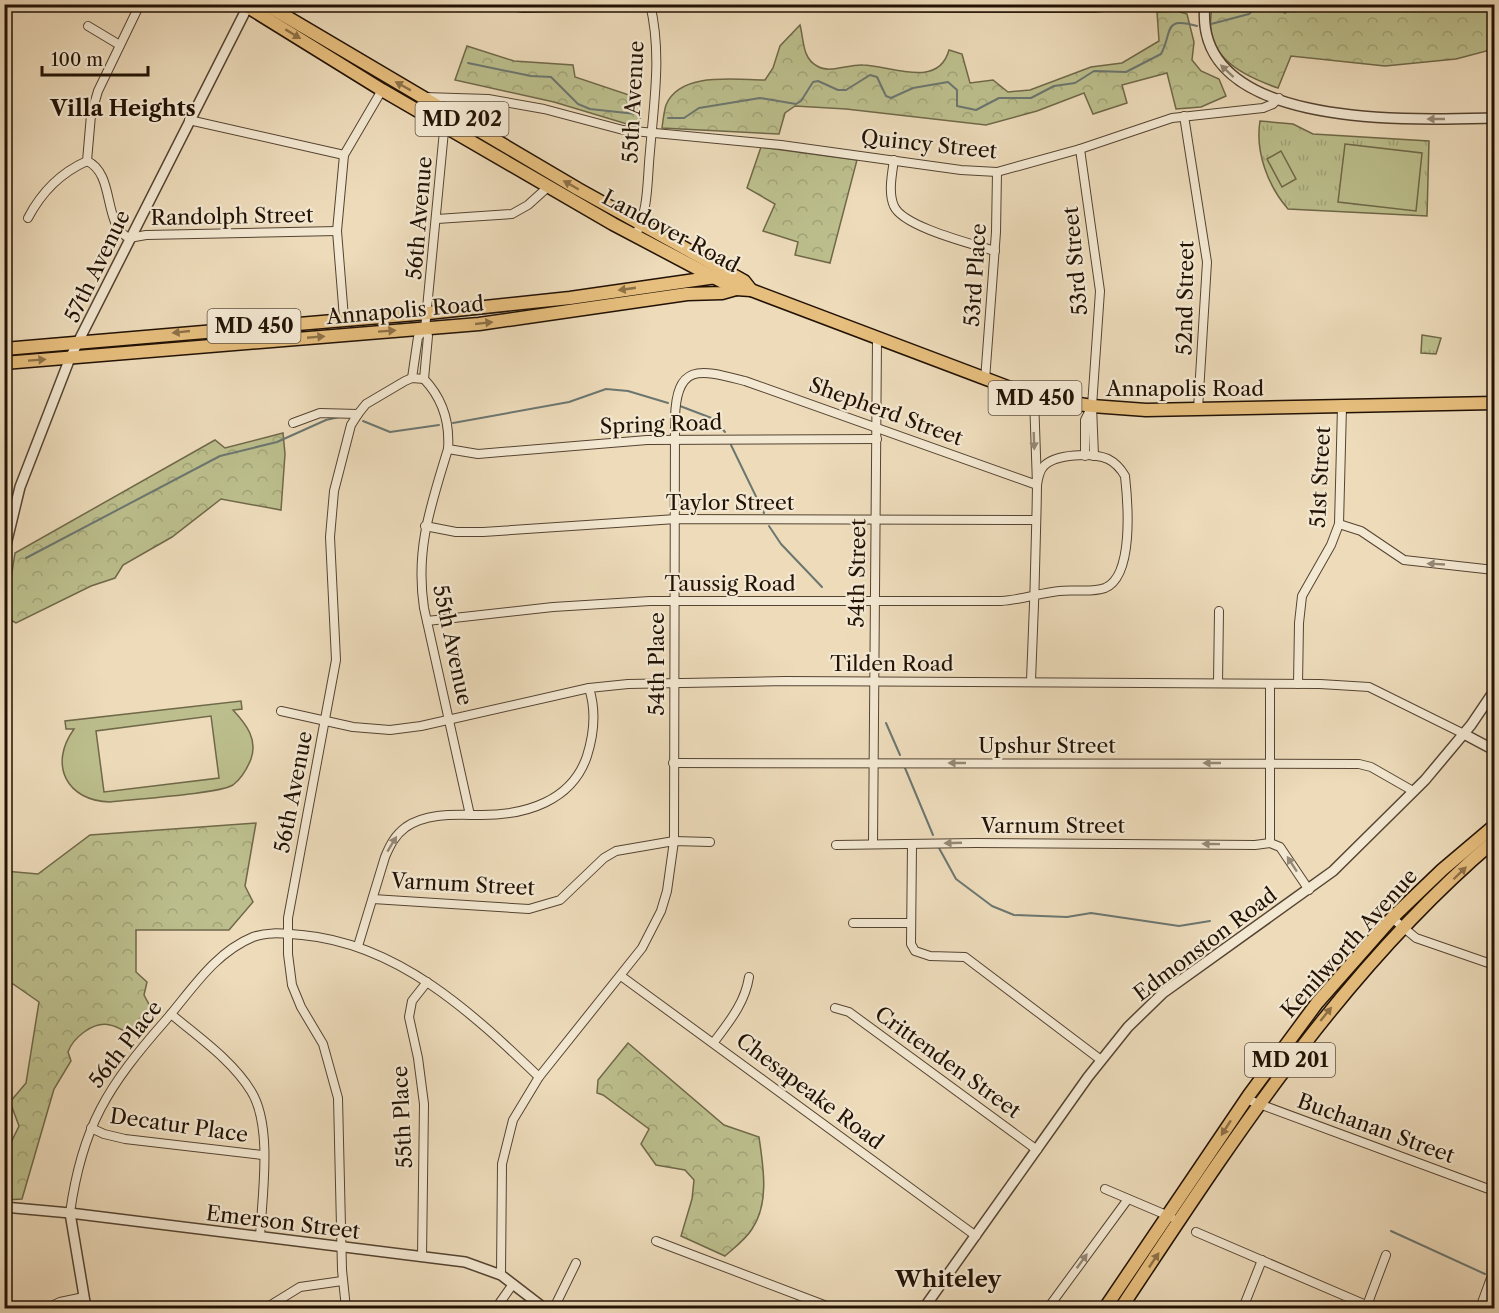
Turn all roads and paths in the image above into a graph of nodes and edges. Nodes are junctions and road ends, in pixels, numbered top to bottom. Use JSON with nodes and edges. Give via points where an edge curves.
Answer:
{"nodes":[{"id":1,"x":140,"y":4,"type":"edge"},
{"id":2,"x":265,"y":4,"type":"edge"},
{"id":3,"x":500,"y":4,"type":"edge"},
{"id":4,"x":1127,"y":4,"type":"edge"},
{"id":5,"x":1205,"y":4,"type":"edge"},
{"id":6,"x":246,"y":5,"type":"edge"},
{"id":7,"x":650,"y":5,"type":"edge"},
{"id":8,"x":778,"y":5,"type":"edge"},
{"id":9,"x":932,"y":6,"type":"edge"},
{"id":10,"x":88,"y":26,"type":"dead end"},
{"id":11,"x":118,"y":44,"type":"junction"},
{"id":12,"x":382,"y":90,"type":"junction"},
{"id":13,"x":423,"y":97,"type":"junction"},
{"id":14,"x":1279,"y":98,"type":"junction"},
{"id":15,"x":446,"y":110,"type":"junction"},
{"id":16,"x":1184,"y":116,"type":"junction"},
{"id":17,"x":1494,"y":118,"type":"edge"},
{"id":18,"x":189,"y":120,"type":"junction"},
{"id":19,"x":445,"y":125,"type":"junction"},
{"id":20,"x":651,"y":133,"type":"junction"},
{"id":21,"x":1080,"y":149,"type":"junction"},
{"id":22,"x":344,"y":155,"type":"junction"},
{"id":23,"x":894,"y":160,"type":"junction"},
{"id":24,"x":87,"y":161,"type":"junction"},
{"id":25,"x":997,"y":172,"type":"junction"},
{"id":26,"x":549,"y":186,"type":"junction"},
{"id":27,"x":28,"y":218,"type":"dead end"},
{"id":28,"x":436,"y":219,"type":"junction"},
{"id":29,"x":641,"y":225,"type":"junction"},
{"id":30,"x":337,"y":231,"type":"junction"},
{"id":31,"x":635,"y":236,"type":"junction"},
{"id":32,"x":129,"y":238,"type":"junction"},
{"id":33,"x":995,"y":251,"type":"junction"},
{"id":34,"x":687,"y":265,"type":"junction"},
{"id":35,"x":730,"y":274,"type":"junction"},
{"id":36,"x":717,"y":278,"type":"junction"},
{"id":37,"x":685,"y":282,"type":"junction"},
{"id":38,"x":736,"y":290,"type":"junction"},
{"id":39,"x":751,"y":290,"type":"junction"},
{"id":40,"x":428,"y":313,"type":"junction"},
{"id":41,"x":344,"y":318,"type":"junction"},
{"id":42,"x":425,"y":329,"type":"junction"},
{"id":43,"x":877,"y":339,"type":"junction"},
{"id":44,"x":80,"y":342,"type":"junction"},
{"id":45,"x":4,"y":349,"type":"edge"},
{"id":46,"x":70,"y":358,"type":"junction"},
{"id":47,"x":4,"y":363,"type":"edge"},
{"id":48,"x":721,"y":375,"type":"joint"},
{"id":49,"x":412,"y":378,"type":"junction"},
{"id":50,"x":424,"y":380,"type":"junction"},
{"id":51,"x":985,"y":380,"type":"junction"},
{"id":52,"x":1034,"y":397,"type":"junction"},
{"id":53,"x":1494,"y":403,"type":"edge"},
{"id":54,"x":1092,"y":406,"type":"junction"},
{"id":55,"x":1342,"y":406,"type":"junction"},
{"id":56,"x":1198,"y":409,"type":"junction"},
{"id":57,"x":357,"y":414,"type":"junction"},
{"id":58,"x":293,"y":423,"type":"dead end"},
{"id":59,"x":877,"y":428,"type":"junction"},
{"id":60,"x":876,"y":439,"type":"junction"},
{"id":61,"x":675,"y":440,"type":"junction"},
{"id":62,"x":448,"y":449,"type":"junction"},
{"id":63,"x":1089,"y":456,"type":"junction"},
{"id":64,"x":1037,"y":485,"type":"junction"},
{"id":65,"x":675,"y":519,"type":"junction"},
{"id":66,"x":876,"y":519,"type":"junction"},
{"id":67,"x":1036,"y":520,"type":"junction"},
{"id":68,"x":1339,"y":524,"type":"junction"},
{"id":69,"x":425,"y":526,"type":"junction"},
{"id":70,"x":4,"y":553,"type":"edge"},
{"id":71,"x":1494,"y":570,"type":"edge"},
{"id":72,"x":1035,"y":597,"type":"junction"},
{"id":73,"x":674,"y":600,"type":"junction"},
{"id":74,"x":875,"y":601,"type":"junction"},
{"id":75,"x":1219,"y":611,"type":"dead end"},
{"id":76,"x":427,"y":621,"type":"junction"},
{"id":77,"x":874,"y":681,"type":"junction"},
{"id":78,"x":1031,"y":681,"type":"junction"},
{"id":79,"x":673,"y":682,"type":"junction"},
{"id":80,"x":1218,"y":683,"type":"junction"},
{"id":81,"x":1270,"y":684,"type":"junction"},
{"id":82,"x":1299,"y":684,"type":"junction"},
{"id":83,"x":589,"y":688,"type":"junction"},
{"id":84,"x":1494,"y":691,"type":"edge"},
{"id":85,"x":280,"y":711,"type":"dead end"},
{"id":86,"x":450,"y":719,"type":"junction"},
{"id":87,"x":326,"y":720,"type":"junction"},
{"id":88,"x":1464,"y":734,"type":"junction"},
{"id":89,"x":1494,"y":750,"type":"edge"},
{"id":90,"x":673,"y":763,"type":"junction"},
{"id":91,"x":873,"y":763,"type":"junction"},
{"id":92,"x":1270,"y":764,"type":"junction"},
{"id":93,"x":1413,"y":791,"type":"junction"},
{"id":94,"x":470,"y":815,"type":"junction"},
{"id":95,"x":1494,"y":826,"type":"edge"},
{"id":96,"x":674,"y":842,"type":"junction"},
{"id":97,"x":710,"y":842,"type":"dead end"},
{"id":98,"x":1494,"y":842,"type":"edge"},
{"id":99,"x":1270,"y":843,"type":"junction"},
{"id":100,"x":873,"y":844,"type":"junction"},
{"id":101,"x":912,"y":844,"type":"junction"},
{"id":102,"x":836,"y":845,"type":"dead end"},
{"id":103,"x":1309,"y":890,"type":"junction"},
{"id":104,"x":373,"y":898,"type":"junction"},
{"id":105,"x":1392,"y":918,"type":"junction"},
{"id":106,"x":853,"y":923,"type":"dead end"},
{"id":107,"x":911,"y":926,"type":"junction"},
{"id":108,"x":1402,"y":927,"type":"junction"},
{"id":109,"x":288,"y":934,"type":"junction"},
{"id":110,"x":358,"y":946,"type":"junction"},
{"id":111,"x":1494,"y":965,"type":"edge"},
{"id":112,"x":621,"y":976,"type":"junction"},
{"id":113,"x":749,"y":977,"type":"dead end"},
{"id":114,"x":427,"y":982,"type":"junction"},
{"id":115,"x":835,"y":1008,"type":"dead end"},
{"id":116,"x":171,"y":1014,"type":"junction"},
{"id":117,"x":714,"y":1042,"type":"junction"},
{"id":118,"x":1101,"y":1060,"type":"junction"},
{"id":119,"x":539,"y":1077,"type":"junction"},
{"id":120,"x":1246,"y":1099,"type":"junction"},
{"id":121,"x":1259,"y":1104,"type":"junction"},
{"id":122,"x":91,"y":1128,"type":"junction"},
{"id":123,"x":1037,"y":1150,"type":"junction"},
{"id":124,"x":262,"y":1155,"type":"junction"},
{"id":125,"x":1105,"y":1189,"type":"dead end"},
{"id":126,"x":1494,"y":1191,"type":"edge"},
{"id":127,"x":1128,"y":1198,"type":"junction"},
{"id":128,"x":4,"y":1207,"type":"edge"},
{"id":129,"x":70,"y":1213,"type":"junction"},
{"id":130,"x":1168,"y":1216,"type":"junction"},
{"id":131,"x":1181,"y":1221,"type":"junction"},
{"id":132,"x":1196,"y":1232,"type":"dead end"},
{"id":133,"x":976,"y":1236,"type":"junction"},
{"id":134,"x":260,"y":1237,"type":"junction"},
{"id":135,"x":656,"y":1241,"type":"dead end"},
{"id":136,"x":341,"y":1248,"type":"junction"},
{"id":137,"x":1386,"y":1255,"type":"dead end"},
{"id":138,"x":422,"y":1257,"type":"junction"},
{"id":139,"x":1262,"y":1260,"type":"junction"},
{"id":140,"x":576,"y":1263,"type":"dead end"},
{"id":141,"x":1494,"y":1270,"type":"edge"},
{"id":142,"x":501,"y":1275,"type":"junction"},
{"id":143,"x":342,"y":1281,"type":"junction"},
{"id":144,"x":513,"y":1284,"type":"junction"},
{"id":145,"x":84,"y":1297,"type":"junction"},
{"id":146,"x":47,"y":1308,"type":"edge"},
{"id":147,"x":86,"y":1308,"type":"edge"},
{"id":148,"x":266,"y":1308,"type":"edge"},
{"id":149,"x":346,"y":1308,"type":"edge"},
{"id":150,"x":496,"y":1308,"type":"edge"},
{"id":151,"x":544,"y":1308,"type":"edge"},
{"id":152,"x":554,"y":1308,"type":"edge"},
{"id":153,"x":832,"y":1308,"type":"edge"},
{"id":154,"x":924,"y":1308,"type":"edge"},
{"id":155,"x":1048,"y":1308,"type":"edge"},
{"id":156,"x":1105,"y":1308,"type":"edge"},
{"id":157,"x":1122,"y":1308,"type":"edge"},
{"id":158,"x":1243,"y":1308,"type":"edge"},
{"id":159,"x":1369,"y":1308,"type":"edge"},
{"id":160,"x":1480,"y":1308,"type":"edge"}],
"edges":[{"from":1,"to":11,"type":"street"},
{"from":13,"to":2,"type":"main road","name":"Landover Road","number":"MD 202","one_way":true},
{"from":3,"to":7,"type":"street","via":[[523,8]]},
{"from":4,"to":9,"type":"street","via":[[1095,8]]},
{"from":14,"to":5,"type":"street","one_way":true,"via":[[1244,83],[1219,63],[1208,40]]},
{"from":6,"to":12,"type":"main road","name":"Landover Road","number":"MD 202","one_way":true},
{"from":6,"to":18,"type":"street","name":"57th Avenue"},
{"from":7,"to":8,"type":"street"},
{"from":7,"to":20,"type":"street","name":"55th Avenue","via":[[657,57]]},
{"from":8,"to":9,"type":"street"},
{"from":10,"to":11,"type":"street"},
{"from":11,"to":24,"type":"street","via":[[98,91]]},
{"from":12,"to":19,"type":"main road","name":"Landover Road","number":"MD 202"},
{"from":12,"to":22,"type":"street"},
{"from":13,"to":15,"type":"main road","name":"Landover Road","number":"MD 202"},
{"from":13,"to":20,"type":"street","name":"Quincy Street","via":[[488,99]]},
{"from":14,"to":16,"type":"street","name":"Quincy Street","via":[[1263,108]]},
{"from":17,"to":14,"type":"street","one_way":true,"via":[[1371,117],[1321,110]]},
{"from":15,"to":19,"type":"street","name":"56th Avenue"},
{"from":29,"to":15,"type":"main road","name":"Landover Road","number":"MD 202","one_way":true},
{"from":16,"to":21,"type":"street","name":"Quincy Street"},
{"from":16,"to":56,"type":"street","name":"52nd Street","via":[[1207,262]]},
{"from":18,"to":22,"type":"street"},
{"from":18,"to":32,"type":"street","name":"57th Avenue"},
{"from":19,"to":26,"type":"main road","name":"Landover Road","number":"MD 202"},
{"from":19,"to":28,"type":"street","name":"56th Avenue"},
{"from":20,"to":23,"type":"street","name":"Quincy Street","via":[[781,144]]},
{"from":20,"to":29,"type":"street","name":"55th Avenue"},
{"from":21,"to":25,"type":"street","name":"Quincy Street"},
{"from":21,"to":54,"type":"street","name":"53rd Street","via":[[1100,291]]},
{"from":22,"to":30,"type":"street"},
{"from":23,"to":25,"type":"street","name":"Quincy Street"},
{"from":23,"to":33,"type":"street","via":[[891,197],[899,214]]},
{"from":24,"to":27,"type":"street","via":[[50,187]]},
{"from":24,"to":32,"type":"street","via":[[97,169],[120,230]]},
{"from":25,"to":33,"type":"street","name":"53rd Place"},
{"from":26,"to":28,"type":"street","via":[[528,206],[512,214]]},
{"from":26,"to":31,"type":"main road","name":"Landover Road","number":"MD 202"},
{"from":28,"to":40,"type":"street","name":"56th Avenue"},
{"from":29,"to":31,"type":"street","name":"55th Avenue"},
{"from":29,"to":35,"type":"main road","name":"Landover Road","number":"MD 202"},
{"from":30,"to":32,"type":"street","name":"Randolph Street"},
{"from":30,"to":41,"type":"street"},
{"from":31,"to":34,"type":"main road","name":"Landover Road","number":"MD 202"},
{"from":32,"to":44,"type":"street","name":"57th Avenue"},
{"from":33,"to":51,"type":"street","name":"53rd Place"},
{"from":34,"to":36,"type":"main road","name":"Landover Road","number":"MD 202"},
{"from":34,"to":37,"type":"main road"},
{"from":35,"to":36,"type":"main road","name":"Annapolis Road","number":"MD 450"},
{"from":35,"to":39,"type":"main road","name":"Landover Road","number":"MD 450"},
{"from":36,"to":37,"type":"main road","name":"Annapolis Road","number":"MD 450"},
{"from":36,"to":38,"type":"main road","name":"Landover Road","number":"MD 202"},
{"from":37,"to":40,"type":"main road","name":"Annapolis Road","number":"MD 450","one_way":true},
{"from":38,"to":39,"type":"main road","name":"Landover Road","number":"MD 450"},
{"from":42,"to":38,"type":"main road","name":"Annapolis Road","number":"MD 450","one_way":true},
{"from":39,"to":43,"type":"main road","name":"Annapolis Road","number":"MD 450"},
{"from":40,"to":41,"type":"main road","name":"Annapolis Road","number":"MD 450"},
{"from":40,"to":42,"type":"street","name":"56th Avenue"},
{"from":41,"to":44,"type":"main road","name":"Annapolis Road","number":"MD 450","one_way":true},
{"from":46,"to":42,"type":"main road","name":"Annapolis Road","number":"MD 450","one_way":true},
{"from":42,"to":49,"type":"street","via":[[418,337]]},
{"from":42,"to":50,"type":"street","via":[[428,336]]},
{"from":43,"to":51,"type":"main road","name":"Annapolis Road","number":"MD 450"},
{"from":43,"to":59,"type":"street","name":"54th Street"},
{"from":44,"to":45,"type":"main road","name":"Annapolis Road","number":"MD 450"},
{"from":44,"to":46,"type":"street","name":"57th Avenue"},
{"from":47,"to":46,"type":"main road","name":"Annapolis Road","number":"MD 450","one_way":true},
{"from":46,"to":70,"type":"street","name":"57th Avenue","via":[[25,472]]},
{"from":48,"to":59,"type":"street","name":"Shepherd Street","via":[[781,392]]},
{"from":48,"to":61,"type":"street","name":"54th Place","via":[[698,372],[683,383],[675,404]]},
{"from":49,"to":50,"type":"street"},
{"from":49,"to":57,"type":"street","via":[[375,398]]},
{"from":50,"to":62,"type":"street","name":"55th Avenue","via":[[439,399],[446,417]]},
{"from":51,"to":52,"type":"main road","name":"Annapolis Road","number":"MD 450"},
{"from":52,"to":54,"type":"main road","name":"Annapolis Road","number":"MD 450"},
{"from":52,"to":64,"type":"street","one_way":true},
{"from":53,"to":55,"type":"main road","name":"Annapolis Road","number":"MD 450"},
{"from":54,"to":56,"type":"main road","name":"Annapolis Road","number":"MD 450","via":[[1120,410]]},
{"from":54,"to":63,"type":"street","name":"53rd Street"},
{"from":55,"to":56,"type":"main road","name":"Annapolis Road","number":"MD 450"},
{"from":55,"to":68,"type":"street","name":"51st Street"},
{"from":57,"to":58,"type":"street","via":[[320,413]]},
{"from":57,"to":87,"type":"street","name":"56th Avenue","via":[[345,446],[331,514],[337,642]]},
{"from":59,"to":60,"type":"street","name":"54th Street"},
{"from":59,"to":64,"type":"street","name":"Shepherd Street"},
{"from":60,"to":61,"type":"street","name":"Spring Road"},
{"from":60,"to":66,"type":"street","name":"54th Street"},
{"from":61,"to":62,"type":"street","name":"Spring Road","via":[[478,453]]},
{"from":61,"to":65,"type":"street","name":"54th Place"},
{"from":62,"to":69,"type":"street","name":"55th Avenue"},
{"from":63,"to":64,"type":"street","via":[[1049,462],[1041,469]]},
{"from":63,"to":72,"type":"street","name":"Taussig Road","via":[[1114,463],[1125,476],[1124,566],[1105,588]]},
{"from":64,"to":67,"type":"street"},
{"from":65,"to":66,"type":"street","name":"Taylor Street"},
{"from":65,"to":69,"type":"street","name":"Taylor Street","via":[[483,532]]},
{"from":65,"to":73,"type":"street","name":"54th Place"},
{"from":66,"to":67,"type":"street","name":"Taylor Street"},
{"from":66,"to":74,"type":"street","name":"54th Street"},
{"from":67,"to":72,"type":"street"},
{"from":71,"to":68,"type":"street","one_way":true,"via":[[1404,560],[1361,531]]},
{"from":68,"to":82,"type":"street","name":"51st Street","via":[[1302,596]]},
{"from":69,"to":76,"type":"street","name":"55th Avenue","via":[[420,574]]},
{"from":72,"to":74,"type":"street","name":"Taussig Road","via":[[1001,601]]},
{"from":72,"to":78,"type":"street"},
{"from":73,"to":74,"type":"street","name":"Taussig Road"},
{"from":73,"to":76,"type":"street","name":"Taussig Road","via":[[565,606]]},
{"from":73,"to":79,"type":"street","name":"54th Place"},
{"from":74,"to":77,"type":"street","name":"54th Street"},
{"from":75,"to":80,"type":"street"},
{"from":76,"to":86,"type":"street","name":"55th Avenue"},
{"from":77,"to":78,"type":"street","name":"Tilden Road"},
{"from":77,"to":79,"type":"street","name":"Tilden Road"},
{"from":77,"to":91,"type":"street","name":"54th Street"},
{"from":78,"to":80,"type":"street","name":"Tilden Road"},
{"from":79,"to":83,"type":"street","name":"Tilden Road"},
{"from":79,"to":90,"type":"street","name":"54th Place"},
{"from":80,"to":81,"type":"street","name":"Tilden Road"},
{"from":81,"to":82,"type":"street","name":"Tilden Road"},
{"from":81,"to":92,"type":"street"},
{"from":82,"to":88,"type":"street","name":"Tilden Road","via":[[1369,687]]},
{"from":83,"to":86,"type":"street","name":"Tilden Road"},
{"from":83,"to":94,"type":"street","via":[[593,716],[590,745],[573,782],[553,799],[529,810]]},
{"from":84,"to":88,"type":"street","name":"Edmonston Road"},
{"from":85,"to":87,"type":"street","name":"Tilden Road"},
{"from":86,"to":87,"type":"street","name":"Tilden Road","via":[[390,730],[353,728]]},
{"from":86,"to":94,"type":"street","name":"55th Avenue"},
{"from":87,"to":109,"type":"street","name":"56th Avenue","via":[[292,890]]},
{"from":88,"to":89,"type":"street","name":"Tilden Road"},
{"from":88,"to":93,"type":"street","name":"Edmonston Road"},
{"from":90,"to":91,"type":"street","name":"Upshur Street"},
{"from":90,"to":96,"type":"street","name":"54th Place"},
{"from":92,"to":91,"type":"street","name":"Upshur Street","one_way":true},
{"from":91,"to":100,"type":"street","name":"54th Street"},
{"from":92,"to":93,"type":"street","name":"Upshur Street","via":[[1365,765]]},
{"from":92,"to":99,"type":"street"},
{"from":93,"to":103,"type":"street","name":"Edmonston Road","via":[[1344,861]]},
{"from":104,"to":94,"type":"street","one_way":true,"via":[[391,844],[406,827],[432,817]]},
{"from":95,"to":105,"type":"main road","name":"Kenilworth Avenue","number":"MD 201"},
{"from":96,"to":97,"type":"street","name":"Varnum Street"},
{"from":96,"to":104,"type":"street","name":"Varnum Street","via":[[616,851],[573,890],[546,906],[507,909]]},
{"from":96,"to":112,"type":"street","name":"54th Place","via":[[661,911],[642,948]]},
{"from":108,"to":98,"type":"main road","name":"Kenilworth Avenue","number":"MD 201","one_way":true},
{"from":99,"to":101,"type":"street","name":"Varnum Street","one_way":true},
{"from":103,"to":99,"type":"street","one_way":true,"via":[[1280,847]]},
{"from":100,"to":101,"type":"street","name":"Varnum Street"},
{"from":100,"to":102,"type":"street","name":"Varnum Street"},
{"from":101,"to":107,"type":"street"},
{"from":103,"to":118,"type":"street","name":"Edmonston Road","via":[[1163,993]]},
{"from":104,"to":110,"type":"street"},
{"from":105,"to":108,"type":"street"},
{"from":105,"to":120,"type":"main road","name":"Kenilworth Avenue","number":"MD 201","via":[[1317,1003]]},
{"from":106,"to":107,"type":"street"},
{"from":107,"to":118,"type":"street","via":[[915,951],[930,956],[965,957]]},
{"from":108,"to":111,"type":"street","via":[[1416,938]]},
{"from":121,"to":108,"type":"main road","name":"Kenilworth Avenue","number":"MD 201","one_way":true,"via":[[1324,1015]]},
{"from":109,"to":110,"type":"street","name":"56th Place"},
{"from":109,"to":116,"type":"street","name":"56th Place","via":[[264,934],[240,944],[213,964]]},
{"from":109,"to":136,"type":"street","name":"56th Avenue","via":[[292,985],[323,1044],[336,1086]]},
{"from":110,"to":114,"type":"street","name":"56th Place"},
{"from":112,"to":117,"type":"street","name":"Chesapeake Road"},
{"from":112,"to":119,"type":"street"},
{"from":113,"to":117,"type":"street","via":[[738,1011]]},
{"from":114,"to":119,"type":"street","name":"56th Place","via":[[479,1020]]},
{"from":114,"to":138,"type":"street","name":"55th Place","via":[[412,1001],[409,1017],[424,1104]]},
{"from":115,"to":123,"type":"street","name":"Crittenden Street","via":[[849,1012]]},
{"from":116,"to":122,"type":"street","name":"56th Place","via":[[122,1070]]},
{"from":116,"to":124,"type":"street","via":[[231,1067],[252,1092],[260,1117]]},
{"from":117,"to":133,"type":"street","name":"Chesapeake Road"},
{"from":118,"to":123,"type":"street","name":"Edmonston Road"},
{"from":119,"to":142,"type":"street","via":[[513,1120],[505,1149]]},
{"from":120,"to":121,"type":"street","name":"Buchanan Street"},
{"from":120,"to":130,"type":"main road","name":"Kenilworth Avenue","number":"MD 201","one_way":true},
{"from":121,"to":126,"type":"street","name":"Buchanan Street"},
{"from":121,"to":131,"type":"main road","name":"Kenilworth Avenue","number":"MD 201"},
{"from":122,"to":124,"type":"street","name":"Decatur Place","via":[[125,1139]]},
{"from":122,"to":129,"type":"street","name":"56th Place","via":[[76,1176]]},
{"from":123,"to":133,"type":"street","name":"Edmonston Road"},
{"from":124,"to":134,"type":"street"},
{"from":125,"to":127,"type":"street"},
{"from":127,"to":130,"type":"street"},
{"from":155,"to":127,"type":"street","one_way":true},
{"from":128,"to":129,"type":"street","name":"Emerson Street"},
{"from":129,"to":134,"type":"street","name":"Emerson Street"},
{"from":129,"to":145,"type":"street","name":"56th Place"},
{"from":130,"to":131,"type":"street"},
{"from":130,"to":156,"type":"main road","name":"Kenilworth Avenue","number":"MD 201"},
{"from":157,"to":131,"type":"main road","name":"Kenilworth Avenue","number":"MD 201","one_way":true},
{"from":132,"to":139,"type":"street"},
{"from":133,"to":154,"type":"street","name":"Edmonston Road"},
{"from":134,"to":136,"type":"street","name":"Emerson Street"},
{"from":135,"to":153,"type":"street"},
{"from":136,"to":138,"type":"street","name":"Emerson Street"},
{"from":136,"to":143,"type":"street","name":"56th Avenue"},
{"from":137,"to":159,"type":"street"},
{"from":138,"to":142,"type":"street","name":"Emerson Street","via":[[478,1265]]},
{"from":139,"to":158,"type":"street"},
{"from":139,"to":159,"type":"street"},
{"from":140,"to":152,"type":"street"},
{"from":141,"to":160,"type":"street"},
{"from":142,"to":144,"type":"street","name":"Emerson Street"},
{"from":143,"to":148,"type":"street","via":[[300,1287]]},
{"from":143,"to":149,"type":"street","name":"56th Avenue"},
{"from":144,"to":150,"type":"street"},
{"from":144,"to":151,"type":"street","name":"Emerson Street"},
{"from":145,"to":146,"type":"street"},
{"from":145,"to":147,"type":"street","name":"56th Place"}]}
